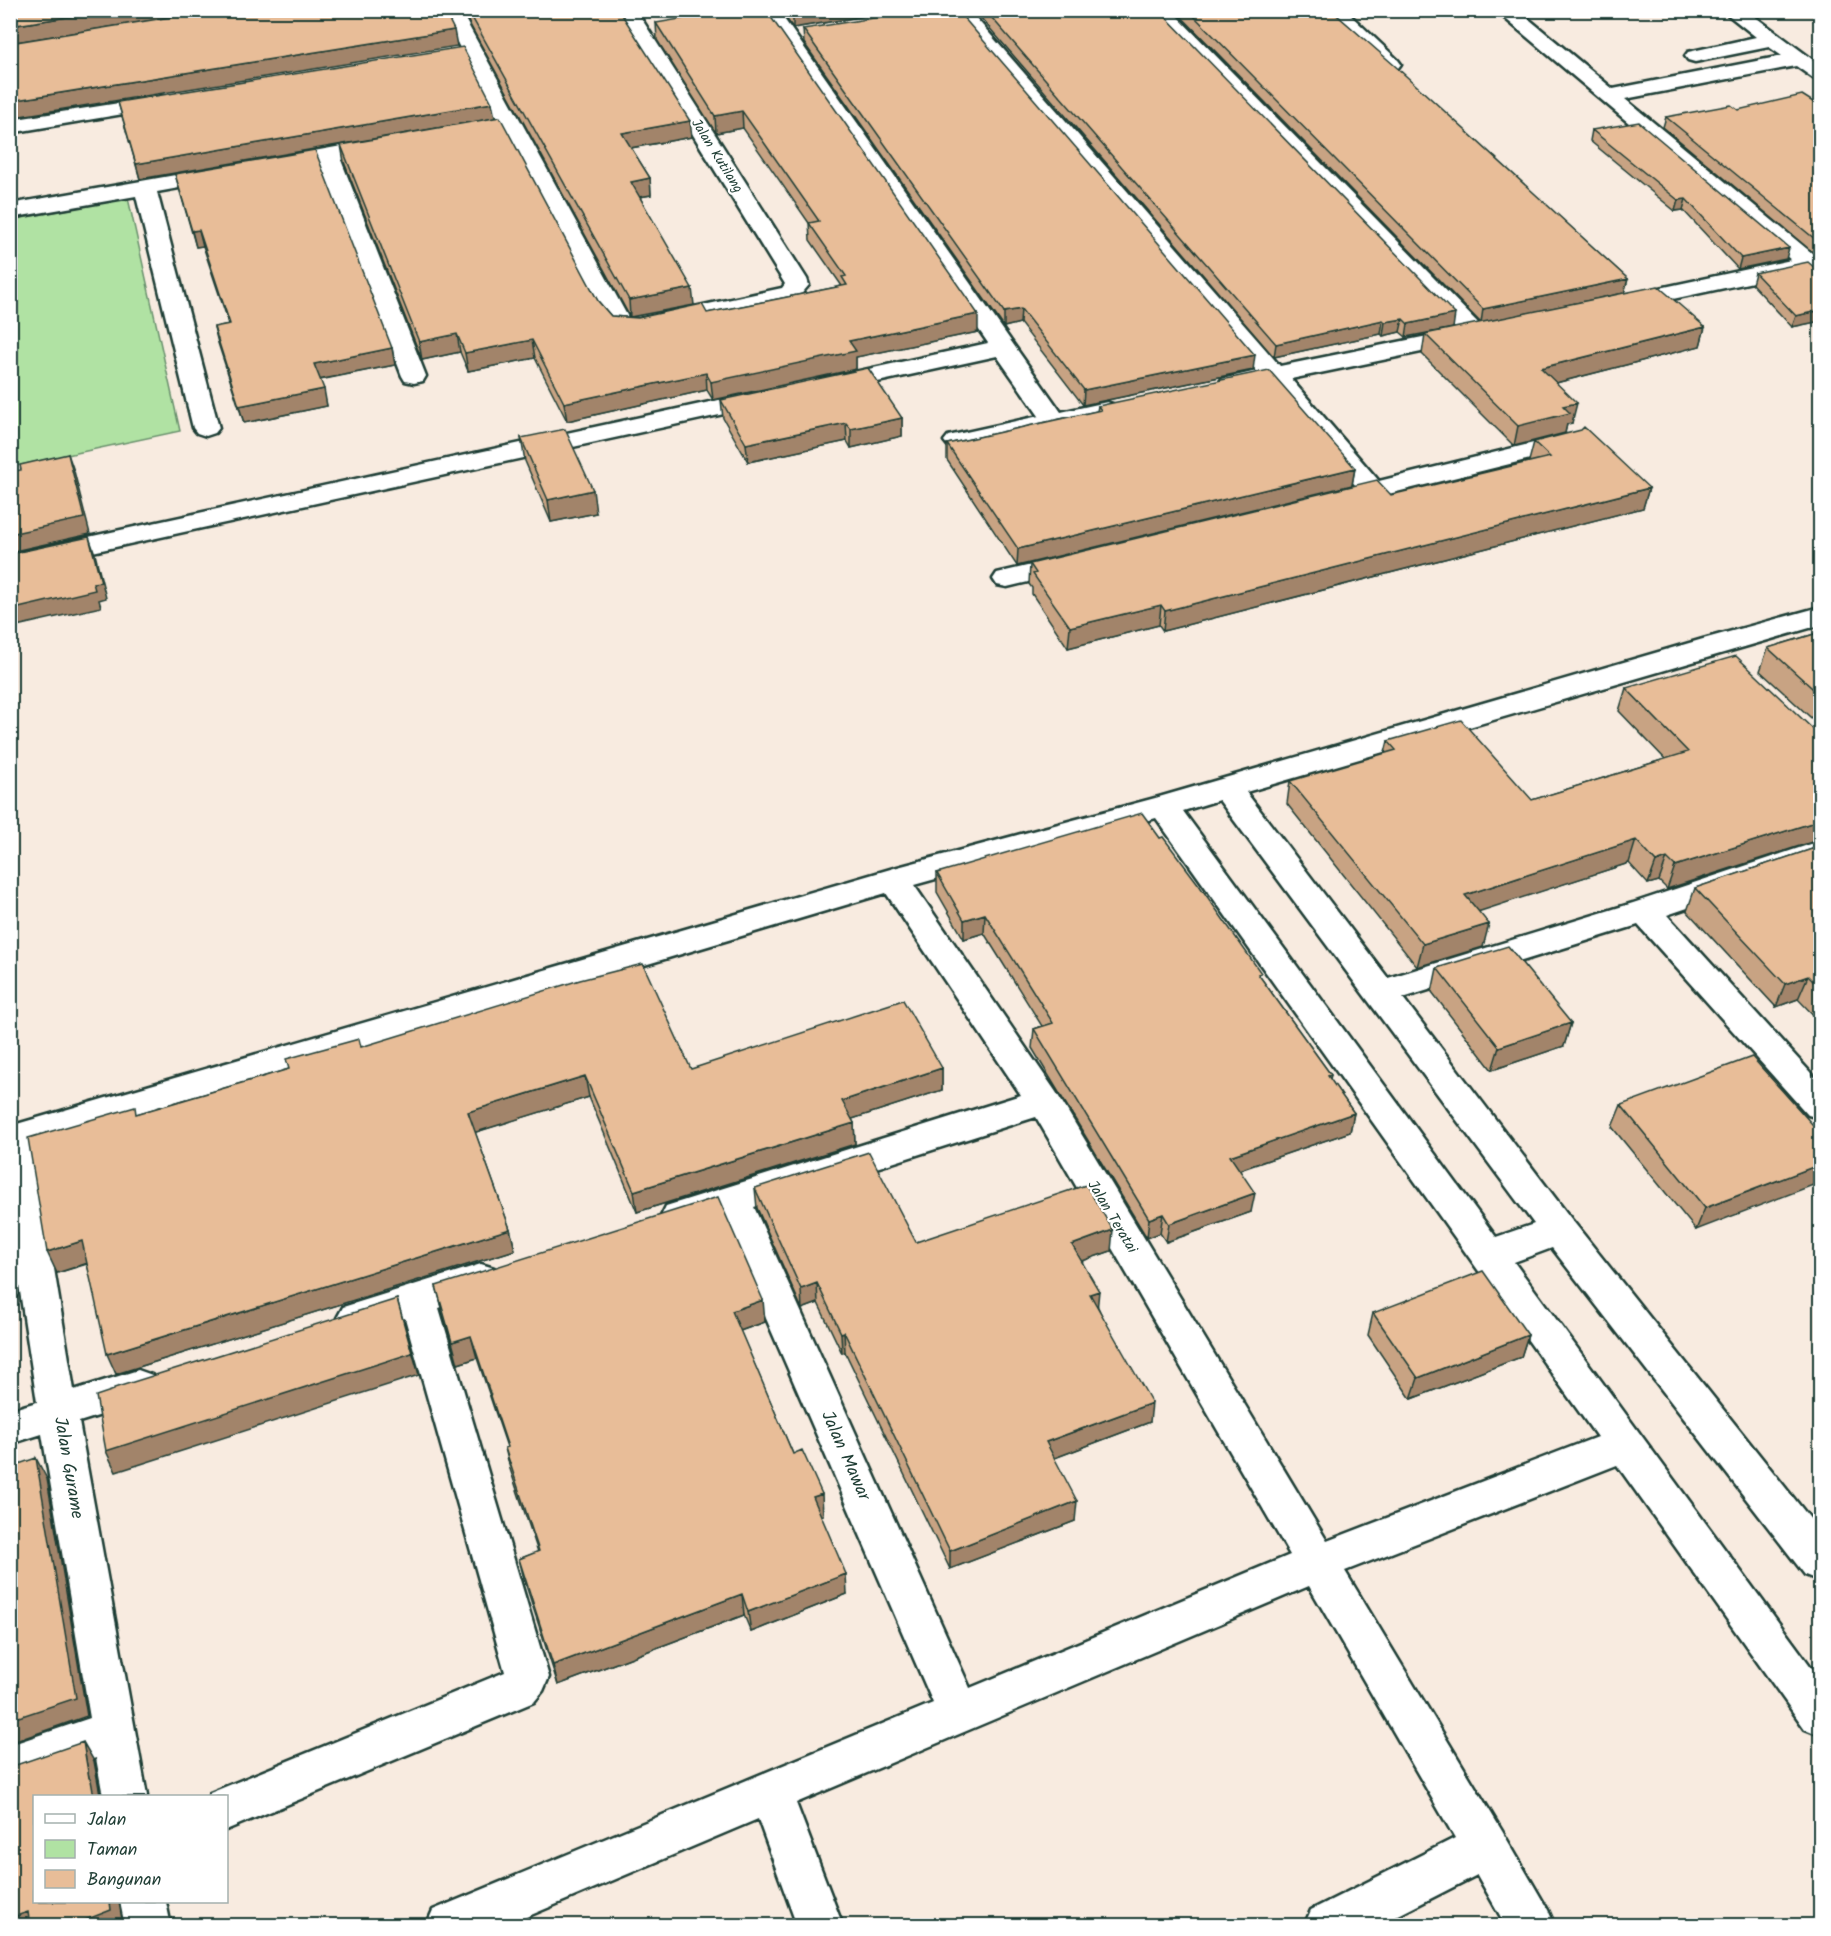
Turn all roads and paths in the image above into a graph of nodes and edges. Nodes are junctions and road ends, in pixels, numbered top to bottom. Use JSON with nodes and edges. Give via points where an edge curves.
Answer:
{"nodes":[{"id":1,"x":450,"y":10,"type":"edge"},
{"id":2,"x":626,"y":10,"type":"edge"},
{"id":3,"x":1159,"y":10,"type":"edge"},
{"id":4,"x":1332,"y":10,"type":"edge"},
{"id":5,"x":1505,"y":10,"type":"edge"},
{"id":6,"x":1732,"y":10,"type":"edge"},
{"id":7,"x":952,"y":12,"type":"edge"},
{"id":8,"x":811,"y":33,"type":"edge"},
{"id":9,"x":1772,"y":40,"type":"junction"},
{"id":10,"x":471,"y":52,"type":"junction"},
{"id":11,"x":447,"y":56,"type":"edge"},
{"id":12,"x":1799,"y":58,"type":"junction"},
{"id":13,"x":1676,"y":59,"type":"dead end"},
{"id":14,"x":1402,"y":74,"type":"edge"},
{"id":15,"x":1610,"y":74,"type":"dead end"},
{"id":16,"x":1821,"y":74,"type":"edge"},
{"id":17,"x":1588,"y":78,"type":"junction"},
{"id":18,"x":1609,"y":96,"type":"junction"},
{"id":19,"x":188,"y":98,"type":"edge"},
{"id":20,"x":509,"y":124,"type":"junction"},
{"id":21,"x":10,"y":127,"type":"edge"},
{"id":22,"x":487,"y":128,"type":"edge"},
{"id":23,"x":407,"y":142,"type":"edge"},
{"id":24,"x":328,"y":155,"type":"junction"},
{"id":25,"x":259,"y":167,"type":"edge"},
{"id":26,"x":236,"y":171,"type":"edge"},
{"id":27,"x":145,"y":188,"type":"junction"},
{"id":28,"x":10,"y":211,"type":"edge"},
{"id":29,"x":1815,"y":267,"type":"edge"},
{"id":30,"x":1601,"y":307,"type":"edge"},
{"id":31,"x":1002,"y":347,"type":"junction"},
{"id":32,"x":1276,"y":375,"type":"junction"},
{"id":33,"x":414,"y":376,"type":"dead end"},
{"id":34,"x":1206,"y":389,"type":"edge"},
{"id":35,"x":1124,"y":406,"type":"edge"},
{"id":36,"x":1054,"y":420,"type":"junction"},
{"id":37,"x":206,"y":428,"type":"dead end"},
{"id":38,"x":957,"y":441,"type":"edge"},
{"id":39,"x":1566,"y":443,"type":"edge"},
{"id":40,"x":1373,"y":490,"type":"junction"},
{"id":41,"x":1328,"y":501,"type":"edge"},
{"id":42,"x":1099,"y":557,"type":"edge"},
{"id":43,"x":10,"y":562,"type":"edge"},
{"id":44,"x":1007,"y":579,"type":"dead end"},
{"id":45,"x":1821,"y":616,"type":"edge"},
{"id":46,"x":1226,"y":787,"type":"junction"},
{"id":47,"x":1163,"y":806,"type":"junction"},
{"id":48,"x":1821,"y":852,"type":"edge"},
{"id":49,"x":894,"y":879,"type":"junction"},
{"id":50,"x":1644,"y":911,"type":"junction"},
{"id":51,"x":1381,"y":992,"type":"junction"},
{"id":52,"x":1044,"y":1101,"type":"junction"},
{"id":53,"x":1821,"y":1105,"type":"edge"},
{"id":54,"x":13,"y":1140,"type":"edge"},
{"id":55,"x":732,"y":1199,"type":"junction"},
{"id":56,"x":653,"y":1224,"type":"edge"},
{"id":57,"x":1559,"y":1230,"type":"junction"},
{"id":58,"x":1490,"y":1255,"type":"junction"},
{"id":59,"x":507,"y":1270,"type":"edge"},
{"id":60,"x":418,"y":1299,"type":"junction"},
{"id":61,"x":328,"y":1327,"type":"edge"},
{"id":62,"x":171,"y":1376,"type":"edge"},
{"id":63,"x":58,"y":1412,"type":"junction"},
{"id":64,"x":10,"y":1426,"type":"edge"},
{"id":65,"x":1626,"y":1444,"type":"junction"},
{"id":66,"x":1821,"y":1562,"type":"edge"},
{"id":67,"x":1318,"y":1563,"type":"junction"},
{"id":68,"x":959,"y":1713,"type":"junction"},
{"id":69,"x":1821,"y":1714,"type":"edge"},
{"id":70,"x":114,"y":1731,"type":"junction"},
{"id":71,"x":10,"y":1767,"type":"edge"},
{"id":72,"x":770,"y":1792,"type":"junction"},
{"id":73,"x":125,"y":1795,"type":"edge"},
{"id":74,"x":228,"y":1807,"type":"edge"},
{"id":75,"x":1486,"y":1847,"type":"junction"},
{"id":76,"x":143,"y":1903,"type":"edge"},
{"id":77,"x":148,"y":1926,"type":"edge"},
{"id":78,"x":449,"y":1926,"type":"edge"},
{"id":79,"x":820,"y":1926,"type":"edge"},
{"id":80,"x":1327,"y":1926,"type":"edge"},
{"id":81,"x":1532,"y":1926,"type":"edge"}],
"edges":[{"from":1,"to":10,"type":"street"},
{"from":2,"to":20,"type":"street","name":"Jalan Kutilang","via":[[795,279],[794,289],[780,296],[639,326],[622,326]]},
{"from":3,"to":32,"type":"street","via":[[1486,332]]},
{"from":4,"to":14,"type":"street"},
{"from":5,"to":17,"type":"street"},
{"from":6,"to":9,"type":"street"},
{"from":7,"to":32,"type":"street"},
{"from":8,"to":31,"type":"street","via":[[781,28]]},
{"from":9,"to":12,"type":"street"},
{"from":9,"to":13,"type":"street"},
{"from":10,"to":11,"type":"street"},
{"from":10,"to":20,"type":"street"},
{"from":12,"to":16,"type":"street"},
{"from":12,"to":18,"type":"street"},
{"from":15,"to":17,"type":"street"},
{"from":17,"to":18,"type":"street"},
{"from":18,"to":29,"type":"street"},
{"from":19,"to":21,"type":"street"},
{"from":20,"to":22,"type":"street"},
{"from":23,"to":24,"type":"street"},
{"from":24,"to":25,"type":"street"},
{"from":24,"to":33,"type":"street"},
{"from":26,"to":27,"type":"street"},
{"from":27,"to":28,"type":"street"},
{"from":27,"to":37,"type":"street"},
{"from":29,"to":30,"type":"street","via":[[1638,289]]},
{"from":31,"to":36,"type":"street"},
{"from":31,"to":43,"type":"street"},
{"from":32,"to":34,"type":"street"},
{"from":32,"to":40,"type":"street"},
{"from":35,"to":36,"type":"street"},
{"from":36,"to":38,"type":"street"},
{"from":39,"to":40,"type":"street"},
{"from":40,"to":41,"type":"street"},
{"from":42,"to":44,"type":"street"},
{"from":45,"to":46,"type":"street","via":[[1723,654]]},
{"from":46,"to":47,"type":"street"},
{"from":46,"to":51,"type":"street"},
{"from":47,"to":49,"type":"street"},
{"from":47,"to":58,"type":"street"},
{"from":48,"to":50,"type":"street"},
{"from":49,"to":52,"type":"street","name":"Jalan Teratai"},
{"from":49,"to":54,"type":"street"},
{"from":50,"to":51,"type":"street"},
{"from":50,"to":53,"type":"street"},
{"from":51,"to":57,"type":"street"},
{"from":52,"to":55,"type":"street"},
{"from":52,"to":67,"type":"street","name":"Jalan Teratai"},
{"from":54,"to":63,"type":"street","name":"Jalan Gurame"},
{"from":55,"to":56,"type":"street"},
{"from":55,"to":68,"type":"street","name":"Jalan Mawar"},
{"from":57,"to":58,"type":"street"},
{"from":57,"to":66,"type":"street"},
{"from":58,"to":65,"type":"street"},
{"from":59,"to":60,"type":"street"},
{"from":60,"to":61,"type":"street"},
{"from":60,"to":74,"type":"street","via":[[528,1677],[519,1688]]},
{"from":62,"to":63,"type":"street"},
{"from":63,"to":64,"type":"street"},
{"from":63,"to":70,"type":"street","name":"Jalan Gurame"},
{"from":65,"to":67,"type":"street"},
{"from":65,"to":69,"type":"street"},
{"from":67,"to":68,"type":"street"},
{"from":67,"to":75,"type":"street","name":"Jalan Teratai"},
{"from":68,"to":72,"type":"street"},
{"from":70,"to":71,"type":"street"},
{"from":70,"to":73,"type":"street","name":"Jalan Gurame"},
{"from":72,"to":78,"type":"street"},
{"from":72,"to":79,"type":"street"},
{"from":75,"to":80,"type":"street"},
{"from":75,"to":81,"type":"street","name":"Jalan Teratai"},
{"from":76,"to":77,"type":"street"}]}
